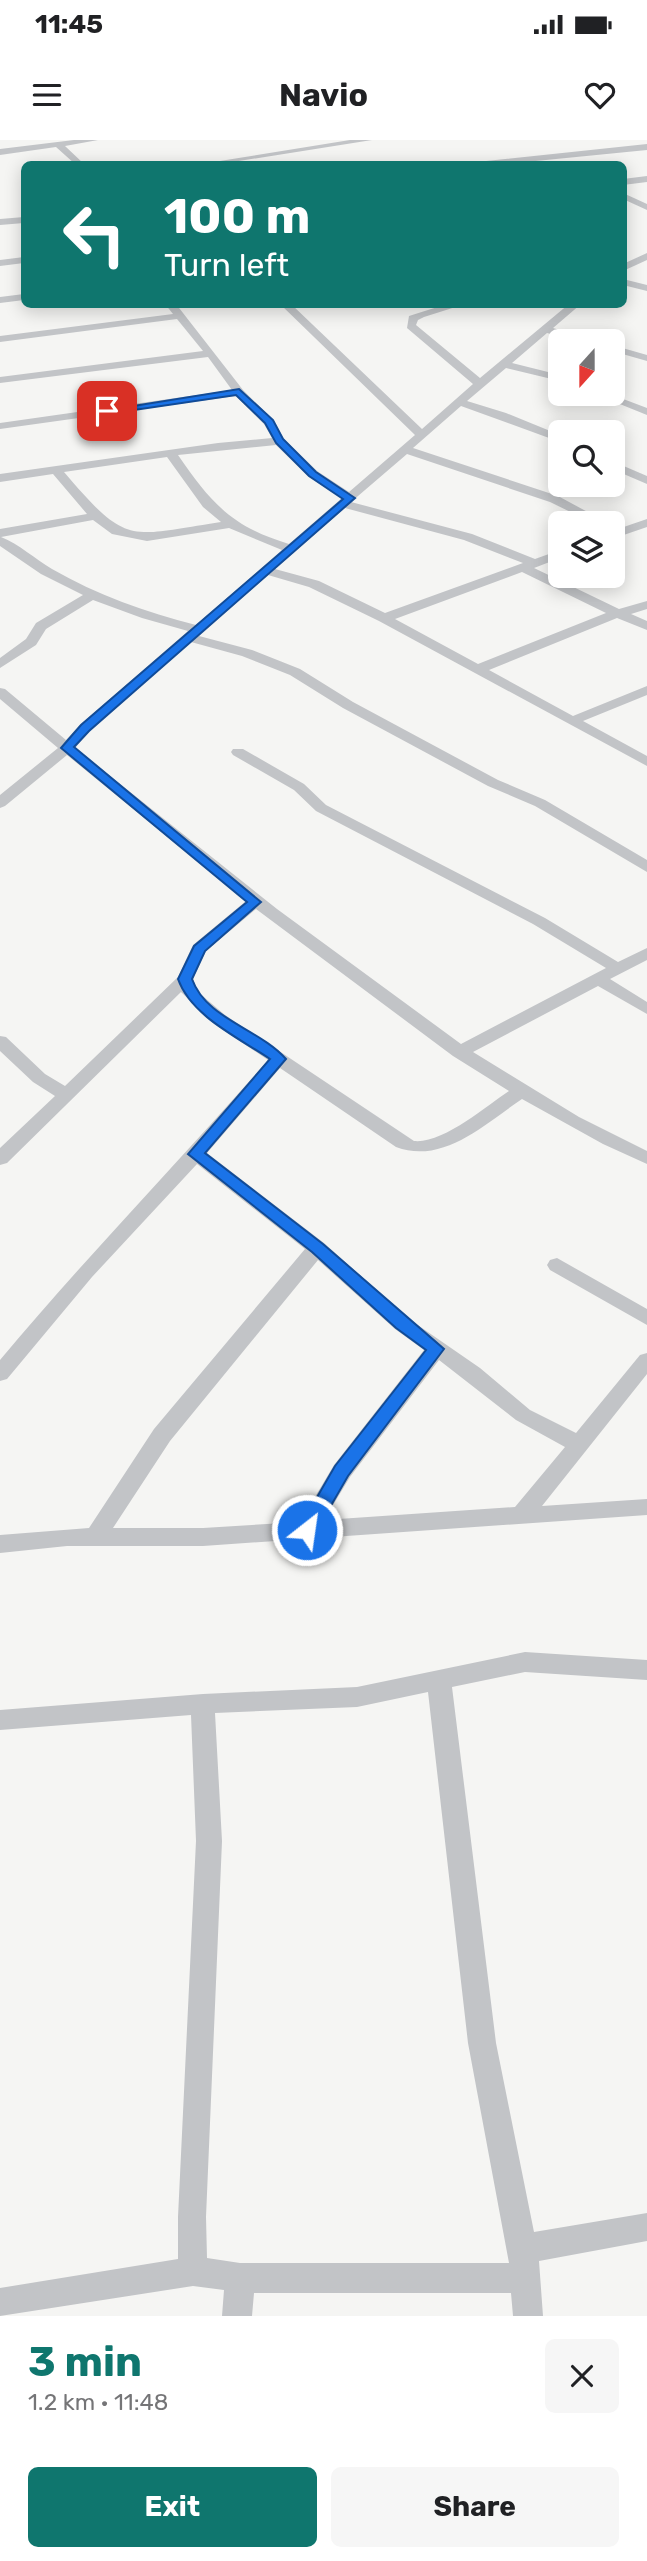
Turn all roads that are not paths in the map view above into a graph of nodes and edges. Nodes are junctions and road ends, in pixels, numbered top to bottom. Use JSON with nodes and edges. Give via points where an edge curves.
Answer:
{"nodes":[{"id":1,"x":94,"y":140,"type":"edge"},
{"id":2,"x":368,"y":140,"type":"edge"},
{"id":3,"x":58,"y":145,"type":"junction"},
{"id":4,"x":647,"y":147,"type":"edge"},
{"id":5,"x":1,"y":152,"type":"edge"},
{"id":6,"x":77,"y":161,"type":"edge"},
{"id":7,"x":225,"y":161,"type":"edge"},
{"id":8,"x":514,"y":161,"type":"edge"},
{"id":9,"x":647,"y":179,"type":"edge"},
{"id":10,"x":627,"y":182,"type":"edge"},
{"id":11,"x":627,"y":197,"type":"edge"},
{"id":12,"x":647,"y":208,"type":"edge"},
{"id":13,"x":635,"y":212,"type":"dead end"},
{"id":14,"x":21,"y":220,"type":"edge"},
{"id":15,"x":0,"y":222,"type":"edge"},
{"id":16,"x":647,"y":256,"type":"edge"},
{"id":17,"x":21,"y":260,"type":"edge"},
{"id":18,"x":0,"y":263,"type":"edge"},
{"id":19,"x":627,"y":266,"type":"edge"},
{"id":20,"x":627,"y":283,"type":"edge"},
{"id":21,"x":647,"y":288,"type":"edge"},
{"id":22,"x":21,"y":297,"type":"edge"},
{"id":23,"x":0,"y":300,"type":"edge"},
{"id":24,"x":173,"y":308,"type":"edge"},
{"id":25,"x":289,"y":308,"type":"edge"},
{"id":26,"x":445,"y":308,"type":"edge"},
{"id":27,"x":572,"y":308,"type":"edge"},
{"id":28,"x":180,"y":316,"type":"junction"},
{"id":29,"x":547,"y":330,"type":"joint"},
{"id":30,"x":0,"y":339,"type":"edge"},
{"id":31,"x":625,"y":352,"type":"edge"},
{"id":32,"x":211,"y":353,"type":"junction"},
{"id":33,"x":647,"y":358,"type":"edge"},
{"id":34,"x":506,"y":365,"type":"junction"},
{"id":35,"x":548,"y":375,"type":"edge"},
{"id":36,"x":0,"y":380,"type":"edge"},
{"id":37,"x":480,"y":384,"type":"junction"},
{"id":38,"x":239,"y":392,"type":"junction"},
{"id":39,"x":460,"y":402,"type":"junction"},
{"id":40,"x":625,"y":403,"type":"edge"},
{"id":41,"x":647,"y":412,"type":"edge"},
{"id":42,"x":0,"y":426,"type":"edge"},
{"id":43,"x":548,"y":434,"type":"edge"},
{"id":44,"x":423,"y":436,"type":"junction"},
{"id":45,"x":279,"y":441,"type":"junction"},
{"id":46,"x":407,"y":450,"type":"junction"},
{"id":47,"x":170,"y":453,"type":"junction"},
{"id":48,"x":55,"y":469,"type":"junction"},
{"id":49,"x":625,"y":470,"type":"edge"},
{"id":50,"x":0,"y":478,"type":"edge"},
{"id":51,"x":647,"y":480,"type":"edge"},
{"id":52,"x":347,"y":501,"type":"junction"},
{"id":53,"x":578,"y":511,"type":"edge"},
{"id":54,"x":97,"y":516,"type":"junction"},
{"id":55,"x":647,"y":523,"type":"edge"},
{"id":56,"x":229,"y":525,"type":"junction"},
{"id":57,"x":625,"y":528,"type":"edge"},
{"id":58,"x":0,"y":533,"type":"edge"},
{"id":59,"x":0,"y":540,"type":"edge"},
{"id":60,"x":292,"y":549,"type":"junction"},
{"id":61,"x":548,"y":558,"type":"edge"},
{"id":62,"x":530,"y":565,"type":"junction"},
{"id":63,"x":266,"y":571,"type":"junction"},
{"id":64,"x":92,"y":595,"type":"junction"},
{"id":65,"x":647,"y":605,"type":"edge"},
{"id":66,"x":620,"y":613,"type":"junction"},
{"id":67,"x":384,"y":618,"type":"junction"},
{"id":68,"x":647,"y":626,"type":"edge"},
{"id":69,"x":195,"y":634,"type":"junction"},
{"id":70,"x":0,"y":664,"type":"edge"},
{"id":71,"x":478,"y":669,"type":"junction"},
{"id":72,"x":647,"y":690,"type":"edge"},
{"id":73,"x":0,"y":692,"type":"edge"},
{"id":74,"x":572,"y":721,"type":"junction"},
{"id":75,"x":67,"y":748,"type":"junction"},
{"id":76,"x":238,"y":752,"type":"dead end"},
{"id":77,"x":647,"y":762,"type":"edge"},
{"id":78,"x":0,"y":803,"type":"edge"},
{"id":79,"x":647,"y":867,"type":"edge"},
{"id":80,"x":255,"y":902,"type":"junction"},
{"id":81,"x":647,"y":953,"type":"edge"},
{"id":82,"x":617,"y":968,"type":"junction"},
{"id":83,"x":597,"y":978,"type":"junction"},
{"id":84,"x":185,"y":979,"type":"junction"},
{"id":85,"x":647,"y":1009,"type":"edge"},
{"id":86,"x":0,"y":1041,"type":"edge"},
{"id":87,"x":459,"y":1052,"type":"junction"},
{"id":88,"x":279,"y":1059,"type":"junction"},
{"id":89,"x":522,"y":1091,"type":"junction"},
{"id":90,"x":65,"y":1094,"type":"junction"},
{"id":91,"x":196,"y":1154,"type":"junction"},
{"id":92,"x":647,"y":1158,"type":"edge"},
{"id":93,"x":0,"y":1159,"type":"edge"},
{"id":94,"x":317,"y":1248,"type":"junction"},
{"id":95,"x":557,"y":1265,"type":"dead end"},
{"id":96,"x":647,"y":1318,"type":"edge"},
{"id":97,"x":436,"y":1349,"type":"junction"},
{"id":98,"x":647,"y":1360,"type":"edge"},
{"id":99,"x":0,"y":1374,"type":"edge"},
{"id":100,"x":578,"y":1444,"type":"junction"},
{"id":101,"x":647,"y":1507,"type":"edge"},
{"id":102,"x":520,"y":1517,"type":"junction"},
{"id":103,"x":307,"y":1530,"type":"junction"},
{"id":104,"x":96,"y":1536,"type":"junction"},
{"id":105,"x":0,"y":1544,"type":"edge"},
{"id":106,"x":647,"y":1671,"type":"edge"},
{"id":107,"x":439,"y":1681,"type":"junction"},
{"id":108,"x":203,"y":1704,"type":"junction"},
{"id":109,"x":0,"y":1720,"type":"edge"},
{"id":110,"x":647,"y":2227,"type":"edge"},
{"id":111,"x":523,"y":2249,"type":"junction"},
{"id":112,"x":193,"y":2271,"type":"junction"},
{"id":113,"x":240,"y":2278,"type":"junction"},
{"id":114,"x":525,"y":2278,"type":"junction"},
{"id":115,"x":0,"y":2303,"type":"edge"},
{"id":116,"x":237,"y":2316,"type":"edge"},
{"id":117,"x":528,"y":2316,"type":"edge"}],
"edges":[{"from":1,"to":3,"type":"street"},
{"from":2,"to":7,"type":"street"},
{"from":3,"to":5,"type":"street"},
{"from":3,"to":6,"type":"street"},
{"from":4,"to":8,"type":"street"},
{"from":9,"to":10,"type":"street"},
{"from":11,"to":12,"type":"street"},
{"from":12,"to":13,"type":"street"},
{"from":14,"to":15,"type":"street"},
{"from":16,"to":19,"type":"street"},
{"from":17,"to":18,"type":"street"},
{"from":20,"to":21,"type":"street"},
{"from":22,"to":23,"type":"street"},
{"from":24,"to":28,"type":"street"},
{"from":25,"to":44,"type":"street"},
{"from":26,"to":37,"type":"street","via":[[414,318],[411,326]]},
{"from":27,"to":29,"type":"street"},
{"from":28,"to":30,"type":"street"},
{"from":28,"to":32,"type":"street"},
{"from":29,"to":34,"type":"street"},
{"from":31,"to":33,"type":"street"},
{"from":32,"to":36,"type":"street"},
{"from":32,"to":38,"type":"street"},
{"from":34,"to":35,"type":"street"},
{"from":34,"to":37,"type":"street"},
{"from":37,"to":39,"type":"street"},
{"from":38,"to":42,"type":"street"},
{"from":38,"to":45,"type":"street","via":[[270,422]]},
{"from":39,"to":43,"type":"street"},
{"from":39,"to":44,"type":"street"},
{"from":40,"to":41,"type":"street"},
{"from":44,"to":46,"type":"street"},
{"from":45,"to":47,"type":"street"},
{"from":45,"to":52,"type":"street"},
{"from":46,"to":52,"type":"street"},
{"from":46,"to":53,"type":"street"},
{"from":47,"to":48,"type":"street"},
{"from":47,"to":56,"type":"street","via":[[207,505]]},
{"from":48,"to":50,"type":"street"},
{"from":48,"to":54,"type":"street"},
{"from":49,"to":51,"type":"street"},
{"from":52,"to":60,"type":"street"},
{"from":52,"to":62,"type":"street","via":[[468,537]]},
{"from":54,"to":56,"type":"street","via":[[138,538]]},
{"from":54,"to":58,"type":"street"},
{"from":55,"to":57,"type":"street"},
{"from":56,"to":60,"type":"street"},
{"from":59,"to":64,"type":"street","via":[[27,561]]},
{"from":60,"to":63,"type":"street"},
{"from":61,"to":62,"type":"street"},
{"from":62,"to":66,"type":"street"},
{"from":62,"to":67,"type":"street"},
{"from":63,"to":67,"type":"street","via":[[314,583]]},
{"from":63,"to":69,"type":"street"},
{"from":64,"to":69,"type":"street"},
{"from":64,"to":70,"type":"street","via":[[41,626],[31,642]]},
{"from":65,"to":66,"type":"street"},
{"from":66,"to":68,"type":"street"},
{"from":66,"to":71,"type":"street"},
{"from":67,"to":71,"type":"street"},
{"from":69,"to":75,"type":"street"},
{"from":69,"to":79,"type":"street","via":[[295,672],[492,783],[540,803]]},
{"from":71,"to":74,"type":"street"},
{"from":72,"to":74,"type":"street"},
{"from":73,"to":75,"type":"street"},
{"from":74,"to":77,"type":"street"},
{"from":75,"to":78,"type":"street"},
{"from":75,"to":80,"type":"street"},
{"from":76,"to":82,"type":"street","via":[[299,787],[321,808],[539,921]]},
{"from":80,"to":84,"type":"street","via":[[199,949]]},
{"from":80,"to":87,"type":"street"},
{"from":81,"to":82,"type":"street"},
{"from":82,"to":83,"type":"street"},
{"from":83,"to":85,"type":"street"},
{"from":83,"to":87,"type":"street"},
{"from":84,"to":88,"type":"street","via":[[190,994],[219,1019]]},
{"from":84,"to":90,"type":"street"},
{"from":86,"to":90,"type":"street","via":[[39,1078]]},
{"from":87,"to":89,"type":"street"},
{"from":88,"to":89,"type":"street","via":[[413,1147],[445,1140]]},
{"from":88,"to":91,"type":"street"},
{"from":89,"to":92,"type":"street","via":[[591,1133]]},
{"from":90,"to":93,"type":"street"},
{"from":91,"to":94,"type":"street"},
{"from":91,"to":99,"type":"street","via":[[85,1272]]},
{"from":94,"to":97,"type":"street"},
{"from":94,"to":104,"type":"street","via":[[162,1435]]},
{"from":95,"to":96,"type":"street"},
{"from":97,"to":100,"type":"street","via":[[523,1415]]},
{"from":97,"to":103,"type":"street","via":[[342,1471]]},
{"from":98,"to":100,"type":"street"},
{"from":100,"to":102,"type":"street"},
{"from":101,"to":102,"type":"street"},
{"from":102,"to":103,"type":"street"},
{"from":103,"to":104,"type":"street","via":[[203,1537]]},
{"from":104,"to":105,"type":"street"},
{"from":106,"to":107,"type":"street","via":[[525,1662]]},
{"from":107,"to":108,"type":"street","via":[[357,1697]]},
{"from":107,"to":111,"type":"street","via":[[482,2043]]},
{"from":108,"to":109,"type":"street"},
{"from":108,"to":112,"type":"street","via":[[209,1841]]},
{"from":110,"to":111,"type":"street"},
{"from":111,"to":114,"type":"street"},
{"from":112,"to":113,"type":"street"},
{"from":112,"to":115,"type":"street"},
{"from":113,"to":114,"type":"street"},
{"from":113,"to":116,"type":"street"},
{"from":114,"to":117,"type":"street"}]}
